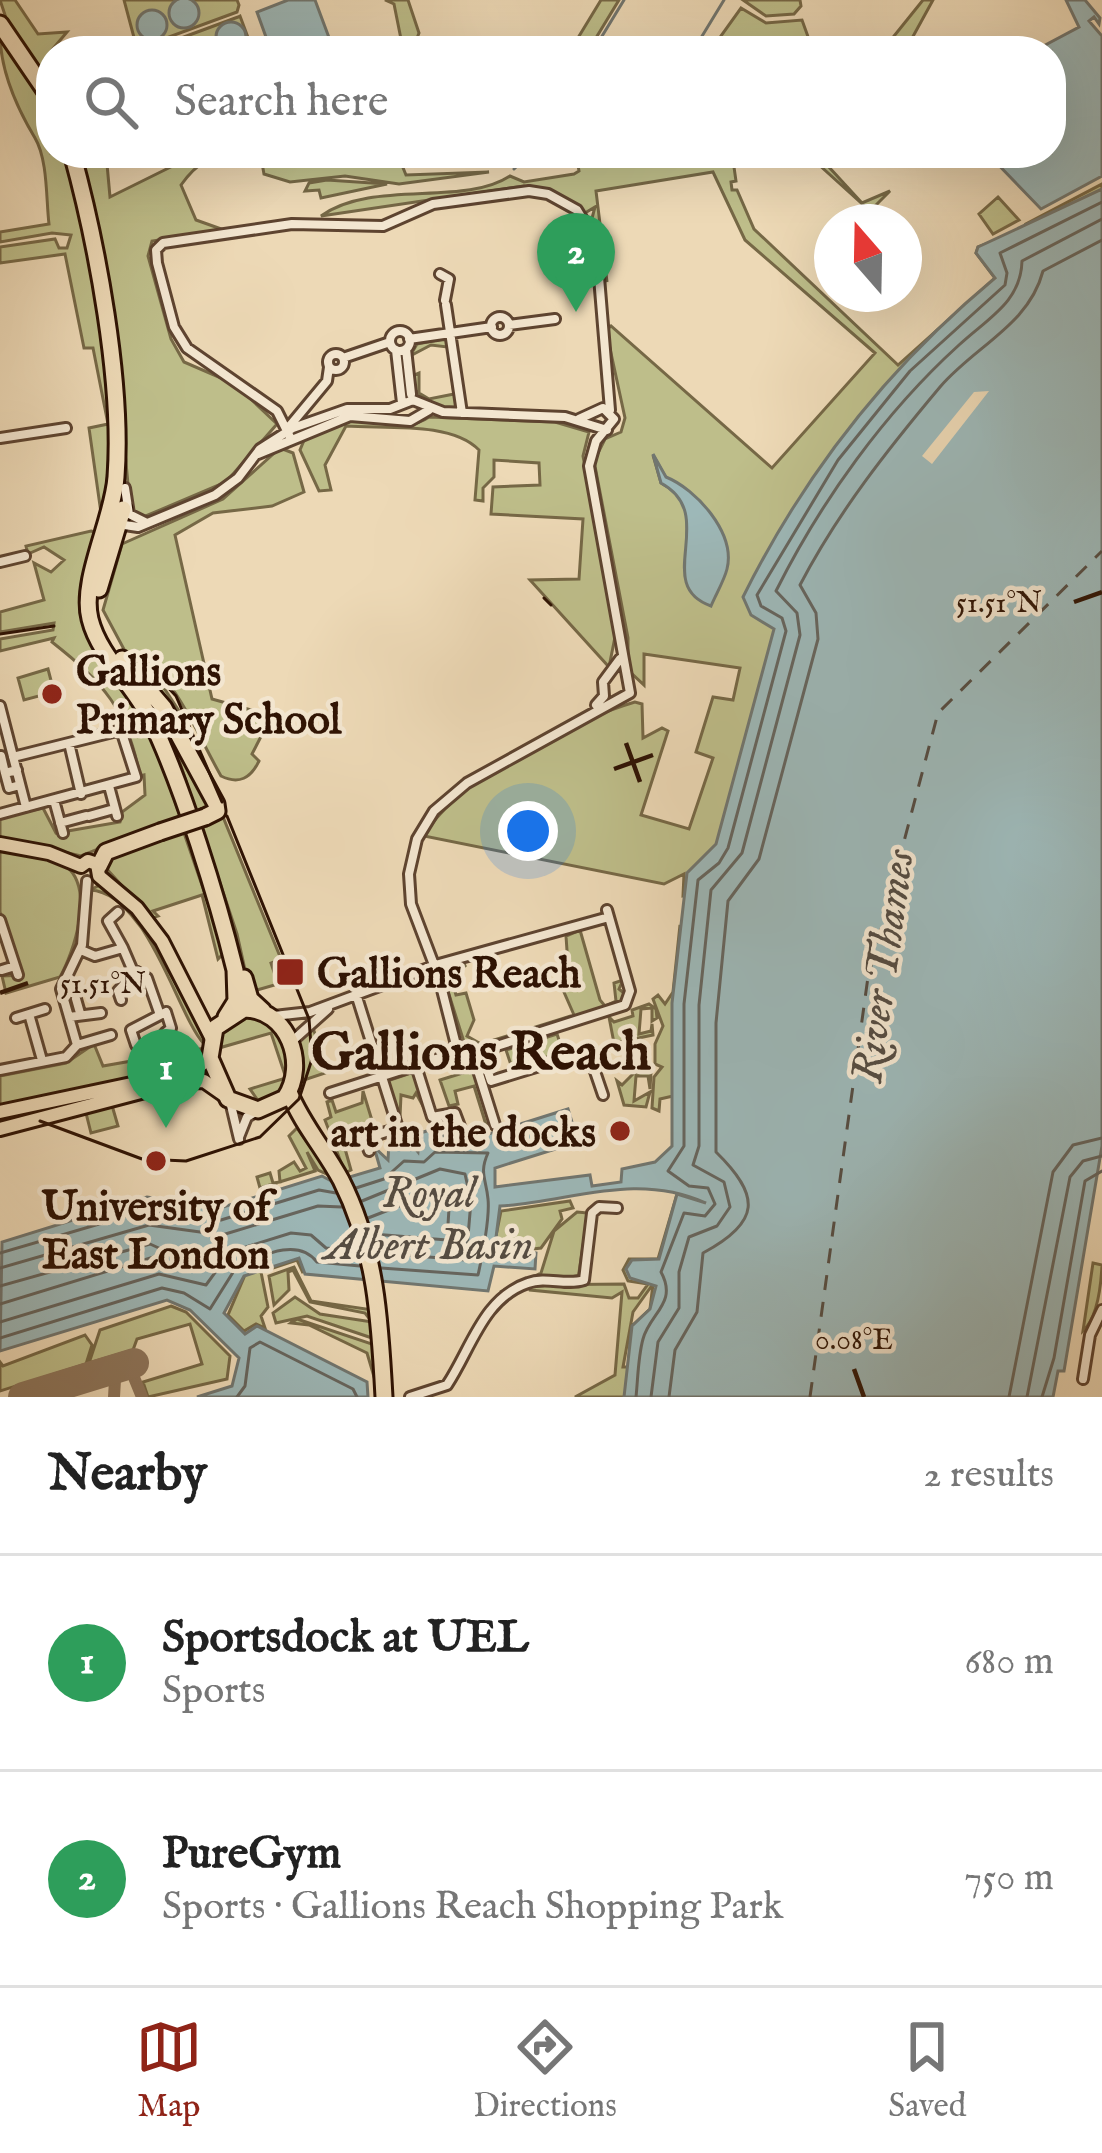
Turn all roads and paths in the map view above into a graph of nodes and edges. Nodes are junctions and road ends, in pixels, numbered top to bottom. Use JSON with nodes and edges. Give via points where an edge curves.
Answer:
{"nodes":[{"id":1,"x":1,"y":24,"type":"edge"},
{"id":2,"x":36,"y":76,"type":"edge"},
{"id":3,"x":76,"y":168,"type":"edge"},
{"id":4,"x":445,"y":300,"type":"dead end"},
{"id":5,"x":555,"y":319,"type":"dead end"},
{"id":6,"x":450,"y":333,"type":"junction"},
{"id":7,"x":400,"y":345,"type":"junction"},
{"id":8,"x":605,"y":394,"type":"junction"},
{"id":9,"x":417,"y":402,"type":"junction"},
{"id":10,"x":401,"y":405,"type":"junction"},
{"id":11,"x":430,"y":410,"type":"junction"},
{"id":12,"x":596,"y":412,"type":"junction"},
{"id":13,"x":610,"y":412,"type":"junction"},
{"id":14,"x":462,"y":413,"type":"junction"},
{"id":15,"x":419,"y":416,"type":"junction"},
{"id":16,"x":579,"y":419,"type":"junction"},
{"id":17,"x":407,"y":420,"type":"junction"},
{"id":18,"x":595,"y":427,"type":"junction"},
{"id":19,"x":66,"y":428,"type":"dead end"},
{"id":20,"x":117,"y":429,"type":"junction"},
{"id":21,"x":607,"y":430,"type":"junction"},
{"id":22,"x":289,"y":432,"type":"junction"},
{"id":23,"x":0,"y":438,"type":"edge"},
{"id":24,"x":596,"y":441,"type":"junction"},
{"id":25,"x":125,"y":488,"type":"junction"},
{"id":26,"x":140,"y":521,"type":"junction"},
{"id":27,"x":152,"y":522,"type":"junction"},
{"id":28,"x":114,"y":528,"type":"junction"},
{"id":29,"x":25,"y":556,"type":"dead end"},
{"id":30,"x":0,"y":562,"type":"edge"},
{"id":31,"x":108,"y":566,"type":"junction"},
{"id":32,"x":122,"y":659,"type":"junction"},
{"id":33,"x":620,"y":659,"type":"junction"},
{"id":34,"x":612,"y":674,"type":"junction"},
{"id":35,"x":623,"y":675,"type":"junction"},
{"id":36,"x":604,"y":696,"type":"junction"},
{"id":37,"x":614,"y":702,"type":"junction"},
{"id":38,"x":0,"y":706,"type":"edge"},
{"id":39,"x":591,"y":710,"type":"junction"},
{"id":40,"x":3,"y":731,"type":"edge"},
{"id":41,"x":69,"y":742,"type":"junction"},
{"id":42,"x":1,"y":756,"type":"edge"},
{"id":43,"x":13,"y":757,"type":"junction"},
{"id":44,"x":16,"y":770,"type":"junction"},
{"id":45,"x":5,"y":773,"type":"junction"},
{"id":46,"x":20,"y":785,"type":"junction"},
{"id":47,"x":109,"y":786,"type":"junction"},
{"id":48,"x":81,"y":794,"type":"junction"},
{"id":49,"x":55,"y":800,"type":"junction"},
{"id":50,"x":26,"y":808,"type":"junction"},
{"id":51,"x":0,"y":814,"type":"edge"},
{"id":52,"x":0,"y":844,"type":"edge"},
{"id":53,"x":95,"y":874,"type":"junction"},
{"id":54,"x":118,"y":912,"type":"dead end"},
{"id":55,"x":0,"y":920,"type":"edge"},
{"id":56,"x":123,"y":948,"type":"junction"},
{"id":57,"x":80,"y":950,"type":"junction"},
{"id":58,"x":435,"y":967,"type":"junction"},
{"id":59,"x":2,"y":970,"type":"edge"},
{"id":60,"x":136,"y":972,"type":"junction"},
{"id":61,"x":356,"y":994,"type":"junction"},
{"id":62,"x":76,"y":999,"type":"dead end"},
{"id":63,"x":121,"y":1000,"type":"dead end"},
{"id":64,"x":334,"y":1004,"type":"junction"},
{"id":65,"x":45,"y":1009,"type":"dead end"},
{"id":66,"x":201,"y":1012,"type":"junction"},
{"id":67,"x":80,"y":1013,"type":"junction"},
{"id":68,"x":100,"y":1013,"type":"dead end"},
{"id":69,"x":29,"y":1014,"type":"junction"},
{"id":70,"x":163,"y":1014,"type":"junction"},
{"id":71,"x":268,"y":1014,"type":"junction"},
{"id":72,"x":69,"y":1017,"type":"junction"},
{"id":73,"x":226,"y":1017,"type":"junction"},
{"id":74,"x":16,"y":1018,"type":"dead end"},
{"id":75,"x":110,"y":1035,"type":"dead end"},
{"id":76,"x":211,"y":1037,"type":"junction"},
{"id":77,"x":168,"y":1041,"type":"dead end"},
{"id":78,"x":290,"y":1044,"type":"junction"},
{"id":79,"x":77,"y":1045,"type":"junction"},
{"id":80,"x":136,"y":1045,"type":"dead end"},
{"id":81,"x":456,"y":1045,"type":"junction"},
{"id":82,"x":482,"y":1051,"type":"junction"},
{"id":83,"x":210,"y":1058,"type":"junction"},
{"id":84,"x":42,"y":1060,"type":"junction"},
{"id":85,"x":476,"y":1061,"type":"dead end"},
{"id":86,"x":416,"y":1066,"type":"junction"},
{"id":87,"x":0,"y":1070,"type":"edge"},
{"id":88,"x":382,"y":1077,"type":"junction"},
{"id":89,"x":290,"y":1092,"type":"junction"},
{"id":90,"x":330,"y":1093,"type":"dead end"},
{"id":91,"x":603,"y":1095,"type":"dead end"},
{"id":92,"x":228,"y":1098,"type":"junction"},
{"id":93,"x":265,"y":1109,"type":"junction"},
{"id":94,"x":0,"y":1112,"type":"edge"},
{"id":95,"x":495,"y":1125,"type":"dead end"},
{"id":96,"x":0,"y":1129,"type":"edge"},
{"id":97,"x":461,"y":1129,"type":"dead end"},
{"id":98,"x":314,"y":1136,"type":"junction"},
{"id":99,"x":369,"y":1151,"type":"dead end"},
{"id":100,"x":617,"y":1208,"type":"dead end"},
{"id":101,"x":1102,"y":1310,"type":"edge"},
{"id":102,"x":1083,"y":1379,"type":"dead end"},
{"id":103,"x":384,"y":1397,"type":"edge"},
{"id":104,"x":410,"y":1397,"type":"edge"}],
"edges":[{"from":1,"to":2,"type":"highway"},
{"from":3,"to":20,"type":"highway"},
{"from":4,"to":6,"type":"street"},
{"from":5,"to":6,"type":"street","via":[[509,325],[500,335],[491,327]]},
{"from":6,"to":7,"type":"street"},
{"from":6,"to":14,"type":"street"},
{"from":7,"to":9,"type":"street"},
{"from":7,"to":10,"type":"street"},
{"from":7,"to":22,"type":"street","via":[[329,367]]},
{"from":8,"to":12,"type":"street"},
{"from":8,"to":13,"type":"street"},
{"from":8,"to":22,"type":"street","via":[[596,241],[577,210],[548,194],[433,204],[382,226],[292,224],[158,247],[165,298],[187,348],[277,411]]},
{"from":9,"to":10,"type":"street"},
{"from":9,"to":11,"type":"street"},
{"from":9,"to":15,"type":"street"},
{"from":10,"to":17,"type":"street"},
{"from":10,"to":22,"type":"street","via":[[355,407]]},
{"from":11,"to":14,"type":"street"},
{"from":11,"to":15,"type":"street"},
{"from":12,"to":13,"type":"street"},
{"from":12,"to":16,"type":"street"},
{"from":12,"to":18,"type":"street"},
{"from":13,"to":21,"type":"street"},
{"from":14,"to":16,"type":"street"},
{"from":15,"to":17,"type":"street"},
{"from":16,"to":18,"type":"street"},
{"from":17,"to":22,"type":"street","via":[[355,415]]},
{"from":18,"to":21,"type":"street"},
{"from":18,"to":24,"type":"street"},
{"from":19,"to":23,"type":"street"},
{"from":20,"to":25,"type":"highway"},
{"from":20,"to":28,"type":"highway"},
{"from":21,"to":24,"type":"street"},
{"from":22,"to":27,"type":"street","via":[[220,492]]},
{"from":24,"to":33,"type":"street","via":[[589,466],[621,623]]},
{"from":25,"to":26,"type":"street","via":[[128,513]]},
{"from":25,"to":28,"type":"highway"},
{"from":26,"to":27,"type":"street"},
{"from":26,"to":28,"type":"street"},
{"from":27,"to":28,"type":"street"},
{"from":27,"to":31,"type":"street","via":[[122,539]]},
{"from":28,"to":31,"type":"highway"},
{"from":28,"to":73,"type":"highway","via":[[89,593],[94,629],[161,743],[237,985]]},
{"from":29,"to":30,"type":"street"},
{"from":31,"to":32,"type":"highway","via":[[97,611]]},
{"from":32,"to":53,"type":"highway","bridge":true,"via":[[154,693],[217,811],[106,852]]},
{"from":32,"to":71,"type":"highway","via":[[169,743],[248,994]]},
{"from":33,"to":34,"type":"street"},
{"from":33,"to":35,"type":"street"},
{"from":34,"to":35,"type":"street"},
{"from":34,"to":36,"type":"street"},
{"from":35,"to":37,"type":"street","via":[[630,693]]},
{"from":36,"to":37,"type":"street"},
{"from":36,"to":39,"type":"street"},
{"from":37,"to":39,"type":"street"},
{"from":38,"to":40,"type":"street"},
{"from":39,"to":58,"type":"street","via":[[467,783],[422,828],[409,890]]},
{"from":40,"to":43,"type":"street"},
{"from":41,"to":43,"type":"street"},
{"from":41,"to":47,"type":"street","via":[[124,731],[136,777]]},
{"from":41,"to":48,"type":"street"},
{"from":42,"to":45,"type":"street"},
{"from":43,"to":44,"type":"street"},
{"from":44,"to":45,"type":"street"},
{"from":44,"to":46,"type":"street"},
{"from":45,"to":46,"type":"street","via":[[9,788]]},
{"from":46,"to":50,"type":"street"},
{"from":47,"to":48,"type":"street"},
{"from":47,"to":49,"type":"street","via":[[116,812],[62,828]]},
{"from":48,"to":49,"type":"street"},
{"from":49,"to":50,"type":"street"},
{"from":50,"to":51,"type":"street"},
{"from":52,"to":53,"type":"main road","via":[[81,866],[88,860]]},
{"from":53,"to":57,"type":"street"},
{"from":53,"to":66,"type":"main road","via":[[145,917]]},
{"from":54,"to":56,"type":"street","via":[[108,921]]},
{"from":55,"to":59,"type":"street","via":[[17,971]]},
{"from":56,"to":57,"type":"street","via":[[95,956]]},
{"from":56,"to":60,"type":"street"},
{"from":57,"to":72,"type":"street","via":[[62,982]]},
{"from":58,"to":61,"type":"street"},
{"from":58,"to":81,"type":"street"},
{"from":58,"to":82,"type":"street","via":[[608,914],[630,991],[625,1005]]},
{"from":60,"to":63,"type":"street","via":[[118,992]]},
{"from":60,"to":70,"type":"street","via":[[147,978]]},
{"from":61,"to":64,"type":"street"},
{"from":61,"to":88,"type":"street"},
{"from":62,"to":67,"type":"street"},
{"from":64,"to":71,"type":"street"},
{"from":64,"to":78,"type":"street"},
{"from":65,"to":69,"type":"street"},
{"from":66,"to":73,"type":"main road"},
{"from":66,"to":76,"type":"main road"},
{"from":67,"to":68,"type":"street"},
{"from":67,"to":72,"type":"street"},
{"from":69,"to":74,"type":"street"},
{"from":69,"to":84,"type":"street"},
{"from":70,"to":77,"type":"street"},
{"from":70,"to":80,"type":"street","via":[[131,1030]]},
{"from":71,"to":73,"type":"highway","via":[[244,1009]]},
{"from":71,"to":78,"type":"highway"},
{"from":72,"to":79,"type":"street"},
{"from":73,"to":76,"type":"highway"},
{"from":75,"to":79,"type":"street"},
{"from":76,"to":83,"type":"highway"},
{"from":78,"to":89,"type":"highway"},
{"from":79,"to":84,"type":"street","via":[[69,1056]]},
{"from":81,"to":82,"type":"street"},
{"from":81,"to":86,"type":"street"},
{"from":82,"to":91,"type":"street","via":[[490,1081],[589,1052]]},
{"from":83,"to":92,"type":"highway"},
{"from":83,"to":94,"type":"main road","via":[[193,1071]]},
{"from":84,"to":87,"type":"street"},
{"from":85,"to":95,"type":"street"},
{"from":86,"to":88,"type":"street"},
{"from":86,"to":97,"type":"street","via":[[432,1117],[452,1112]]},
{"from":88,"to":90,"type":"street"},
{"from":88,"to":99,"type":"street","via":[[398,1128],[365,1138]]},
{"from":89,"to":93,"type":"highway"},
{"from":89,"to":98,"type":"highway"},
{"from":92,"to":93,"type":"highway"},
{"from":92,"to":93,"type":"street","via":[[239,1139],[247,1117]]},
{"from":92,"to":96,"type":"main road","via":[[210,1083],[191,1081]]},
{"from":93,"to":98,"type":"highway","via":[[293,1116]]},
{"from":98,"to":103,"type":"highway","via":[[362,1232],[379,1310]]},
{"from":100,"to":104,"type":"street","via":[[592,1213],[584,1280],[532,1281],[504,1293],[447,1385]]},
{"from":101,"to":102,"type":"street"}]}
